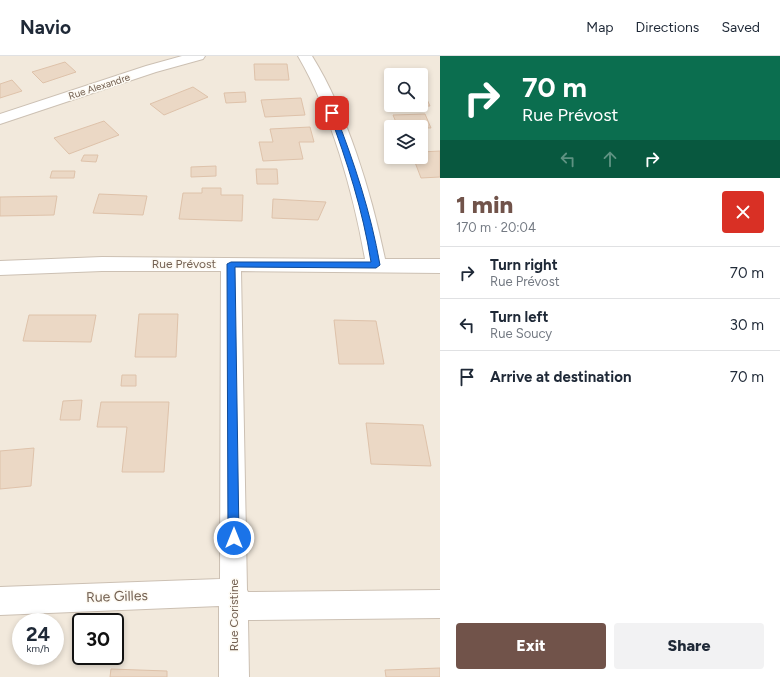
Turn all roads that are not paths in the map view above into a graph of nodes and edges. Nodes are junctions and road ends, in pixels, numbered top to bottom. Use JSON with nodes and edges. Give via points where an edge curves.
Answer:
{"nodes":[{"id":1,"x":198,"y":56,"type":"edge"},
{"id":2,"x":305,"y":56,"type":"edge"},
{"id":3,"x":0,"y":119,"type":"edge"},
{"id":4,"x":231,"y":264,"type":"junction"},
{"id":5,"x":376,"y":265,"type":"junction"},
{"id":6,"x":440,"y":266,"type":"edge"},
{"id":7,"x":0,"y":268,"type":"edge"},
{"id":8,"x":234,"y":599,"type":"junction"},
{"id":9,"x":0,"y":601,"type":"edge"},
{"id":10,"x":440,"y":604,"type":"edge"},
{"id":11,"x":234,"y":677,"type":"edge"}],
"edges":[{"from":1,"to":3,"type":"street","name":"Rue Alexandre","via":[[150,69]]},
{"from":2,"to":5,"type":"street","via":[[327,99],[348,154]]},
{"from":4,"to":5,"type":"street","name":"Rue Prévost"},
{"from":4,"to":7,"type":"street","name":"Rue Prévost","via":[[102,264]]},
{"from":4,"to":8,"type":"street","name":"Rue Coristine"},
{"from":5,"to":6,"type":"street","name":"Rue Prévost"},
{"from":8,"to":9,"type":"street","name":"Rue Gilles"},
{"from":8,"to":10,"type":"street","name":"Rue Gilles"},
{"from":8,"to":11,"type":"street","name":"Rue Coristine"}]}
